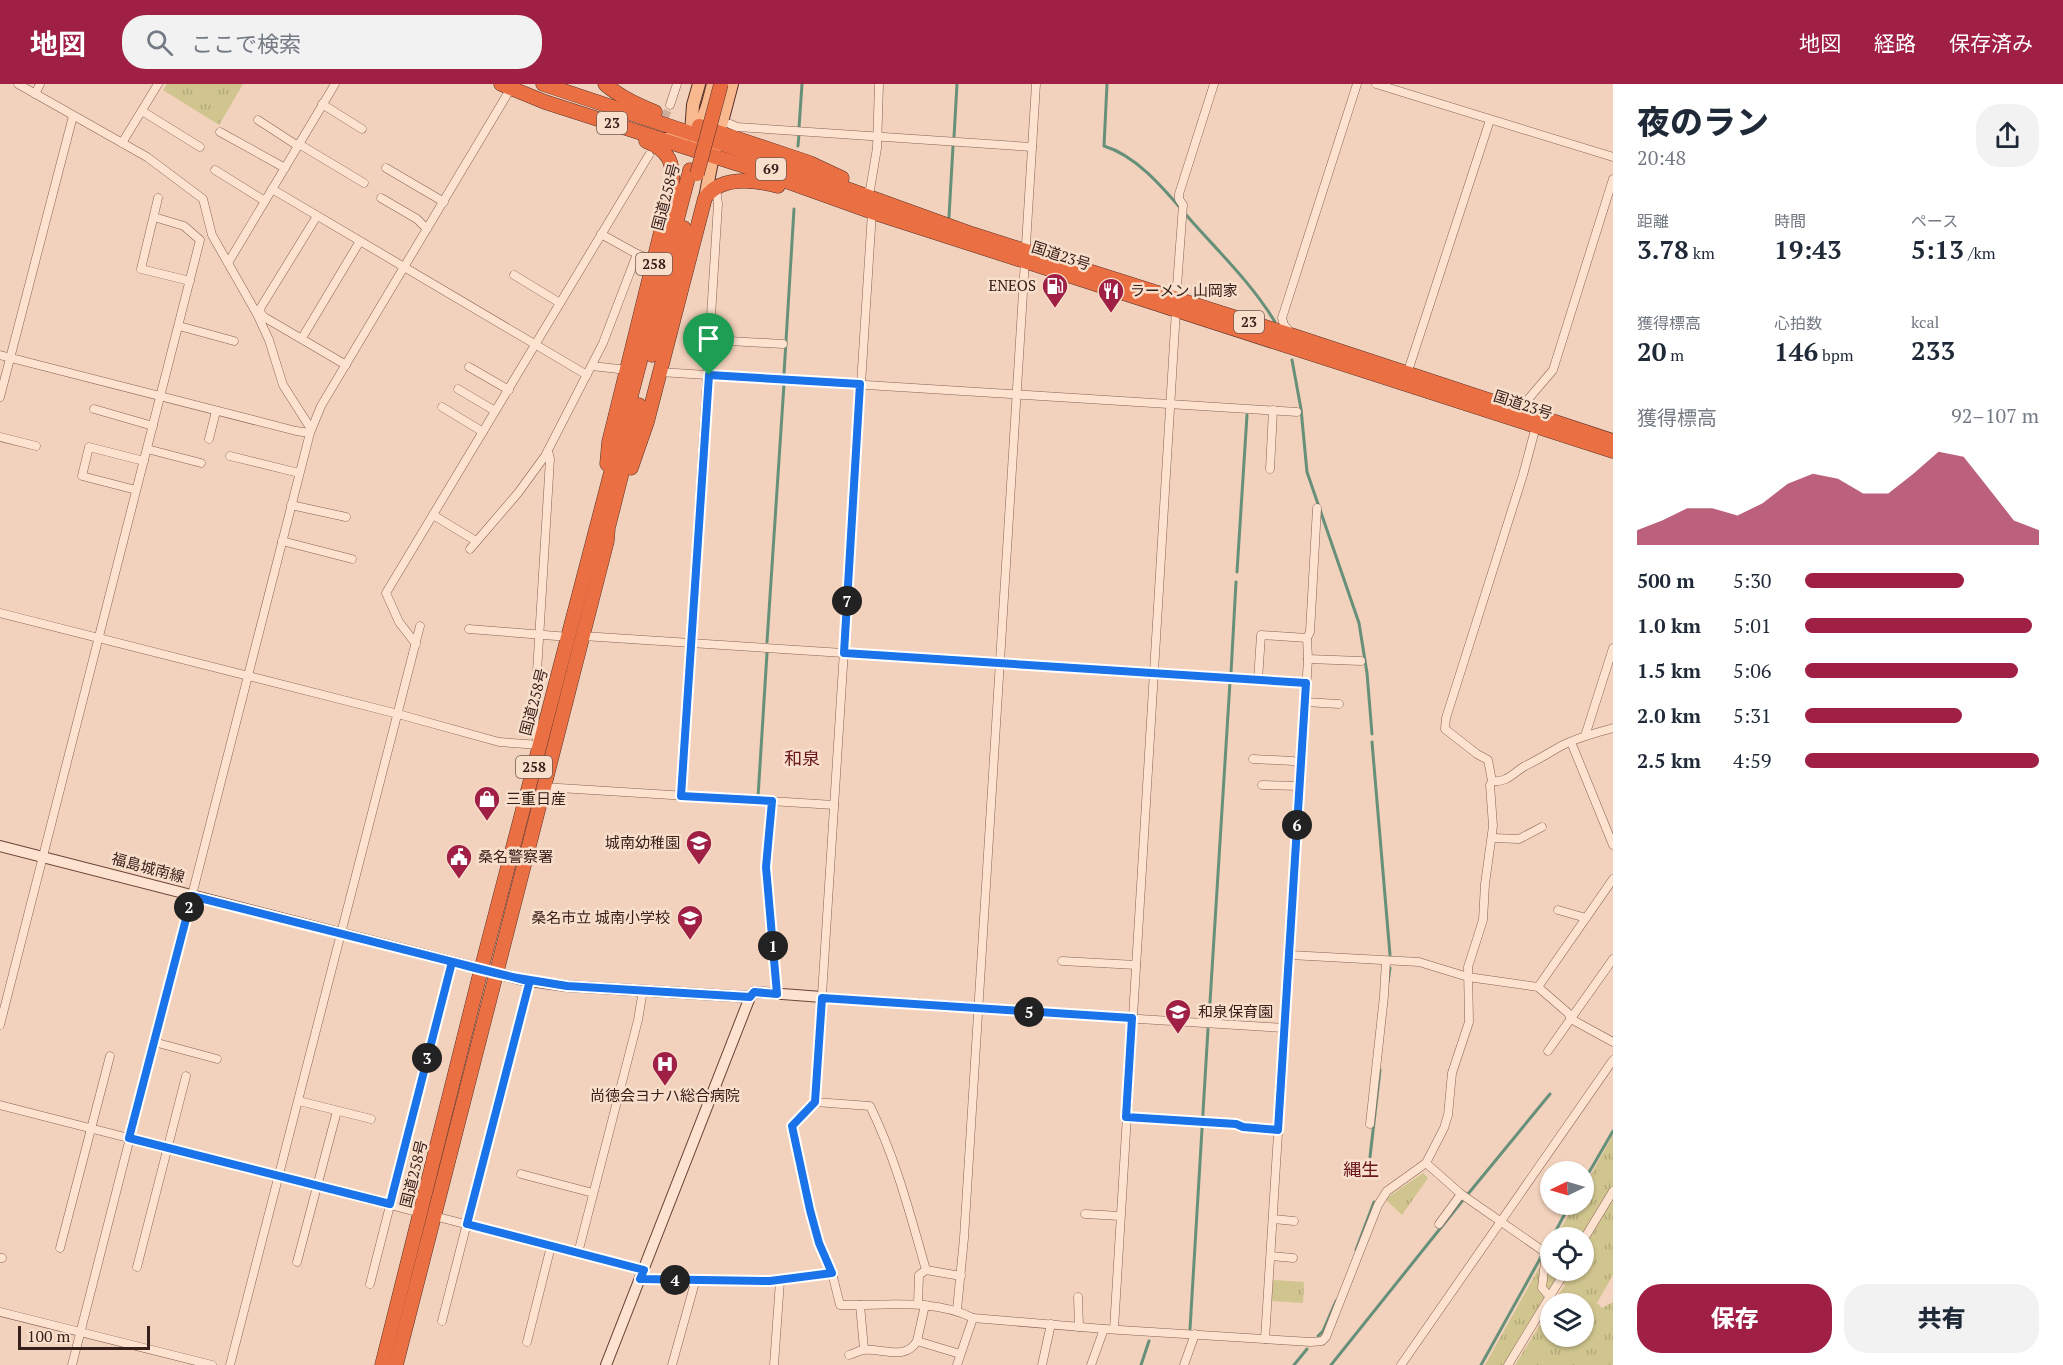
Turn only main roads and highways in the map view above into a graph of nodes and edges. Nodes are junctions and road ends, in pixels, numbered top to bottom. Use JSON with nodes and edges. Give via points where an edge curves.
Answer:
{"nodes":[{"id":1,"x":543,"y":84,"type":"edge"},
{"id":2,"x":605,"y":84,"type":"edge"},
{"id":3,"x":699,"y":84,"type":"edge"},
{"id":4,"x":713,"y":84,"type":"edge"},
{"id":5,"x":721,"y":84,"type":"edge"},
{"id":6,"x":732,"y":84,"type":"edge"},
{"id":7,"x":506,"y":86,"type":"edge"},
{"id":8,"x":545,"y":102,"type":"junction"},
{"id":9,"x":693,"y":128,"type":"junction"},
{"id":10,"x":662,"y":139,"type":"junction"},
{"id":11,"x":719,"y":141,"type":"junction"},
{"id":12,"x":694,"y":172,"type":"junction"},
{"id":13,"x":821,"y":193,"type":"junction"},
{"id":14,"x":705,"y":198,"type":"junction"},
{"id":15,"x":1025,"y":257,"type":"junction"},
{"id":16,"x":1175,"y":304,"type":"junction"},
{"id":17,"x":1613,"y":441,"type":"edge"},
{"id":18,"x":1613,"y":451,"type":"edge"},
{"id":19,"x":602,"y":505,"type":"junction"},
{"id":20,"x":607,"y":541,"type":"junction"},
{"id":21,"x":428,"y":1214,"type":"junction"},
{"id":22,"x":382,"y":1365,"type":"edge"},
{"id":23,"x":396,"y":1365,"type":"edge"}],
"edges":[{"from":1,"to":9,"type":"highway","number":"23"},
{"from":2,"to":9,"type":"highway","via":[[638,106]]},
{"from":3,"to":9,"type":"main road"},
{"from":4,"to":9,"type":"main road","via":[[707,108]]},
{"from":4,"to":12,"type":"highway","name":"国道258号","number":"258"},
{"from":5,"to":12,"type":"highway","name":"国道258号","number":"258","bridge":true},
{"from":6,"to":11,"type":"main road"},
{"from":7,"to":8,"type":"highway","name":"国道23号","number":"23"},
{"from":8,"to":10,"type":"highway","name":"国道23号","number":"23"},
{"from":8,"to":19,"type":"highway","number":"258","via":[[659,146],[672,165],[672,187],[656,261],[609,442]]},
{"from":9,"to":10,"type":"main road","via":[[679,139]]},
{"from":9,"to":11,"type":"highway"},
{"from":10,"to":11,"type":"highway","name":"国道23号","number":"23"},
{"from":11,"to":13,"type":"highway","name":"国道23号","number":"23"},
{"from":11,"to":14,"type":"main road"},
{"from":11,"to":15,"type":"highway","name":"国道23号","number":"23","via":[[810,163],[866,192],[880,195],[886,202]]},
{"from":12,"to":19,"type":"highway","name":"国道258号","number":"258"},
{"from":12,"to":20,"type":"highway","name":"国道258号","number":"258"},
{"from":13,"to":14,"type":"highway","via":[[749,180],[729,182]]},
{"from":13,"to":15,"type":"highway","name":"国道23号","number":"23"},
{"from":14,"to":20,"type":"highway","number":"258","via":[[683,268],[647,422]]},
{"from":15,"to":16,"type":"highway","name":"国道23号","number":"23"},
{"from":16,"to":17,"type":"highway","name":"国道23号","number":"23","via":[[1294,336]]},
{"from":16,"to":18,"type":"highway","name":"国道23号","number":"23"},
{"from":19,"to":21,"type":"highway","name":"国道258号","number":"258","via":[[482,970]]},
{"from":20,"to":21,"type":"highway","name":"国道258号","number":"258","via":[[497,974]]},
{"from":21,"to":22,"type":"highway","name":"国道258号","number":"258"},
{"from":21,"to":23,"type":"highway","name":"国道258号","number":"258"}]}
